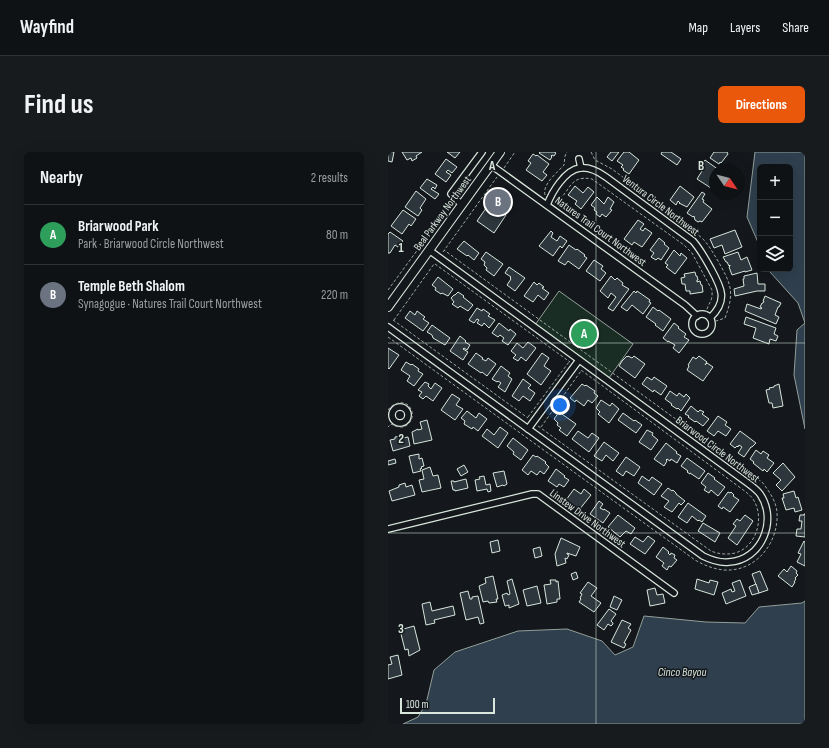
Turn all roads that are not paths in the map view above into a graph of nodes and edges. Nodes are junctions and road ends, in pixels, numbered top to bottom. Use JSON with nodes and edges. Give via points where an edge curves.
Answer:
{"nodes":[{"id":1,"x":482,"y":152,"type":"edge"},
{"id":2,"x":500,"y":152,"type":"edge"},
{"id":3,"x":580,"y":159,"type":"dead end"},
{"id":4,"x":491,"y":165,"type":"junction"},
{"id":5,"x":581,"y":168,"type":"junction"},
{"id":6,"x":548,"y":202,"type":"junction"},
{"id":7,"x":462,"y":205,"type":"junction"},
{"id":8,"x":429,"y":250,"type":"junction"},
{"id":9,"x":388,"y":307,"type":"edge"},
{"id":10,"x":697,"y":316,"type":"junction"},
{"id":11,"x":708,"y":317,"type":"junction"},
{"id":12,"x":388,"y":327,"type":"edge"},
{"id":13,"x":579,"y":360,"type":"junction"},
{"id":14,"x":528,"y":429,"type":"junction"},
{"id":15,"x":388,"y":529,"type":"edge"},
{"id":16,"x":674,"y":593,"type":"dead end"}],
"edges":[{"from":1,"to":7,"type":"street","via":[[451,194]]},
{"from":2,"to":4,"type":"main road","name":"Beal Parkway Northwest"},
{"from":3,"to":5,"type":"street"},
{"from":4,"to":6,"type":"street","name":"Natures Trail Court Northwest"},
{"from":4,"to":7,"type":"main road","name":"Beal Parkway Northwest"},
{"from":5,"to":6,"type":"street","via":[[575,169],[563,180]]},
{"from":5,"to":11,"type":"street","name":"Ventura Circle Northwest","via":[[599,172],[700,248],[720,284],[718,309]]},
{"from":6,"to":10,"type":"street","name":"Natures Trail Court Northwest"},
{"from":7,"to":8,"type":"main road","name":"Beal Parkway Northwest"},
{"from":8,"to":9,"type":"main road","name":"Beal Parkway Northwest"},
{"from":8,"to":13,"type":"street","name":"Briarwood Circle Northwest"},
{"from":10,"to":11,"type":"street","via":[[700,314]]},
{"from":10,"to":11,"type":"street","via":[[692,326],[700,333],[707,332],[712,326]]},
{"from":12,"to":14,"type":"street","name":"Briarwood Circle Northwest"},
{"from":13,"to":14,"type":"street"},
{"from":13,"to":14,"type":"street","name":"Briarwood Circle Northwest","via":[[756,490],[763,500],[768,516],[767,528],[761,542],[745,557],[729,562],[717,562],[702,556]]},
{"from":15,"to":16,"type":"street","name":"Linstew Drive Northwest","via":[[538,494]]}]}
